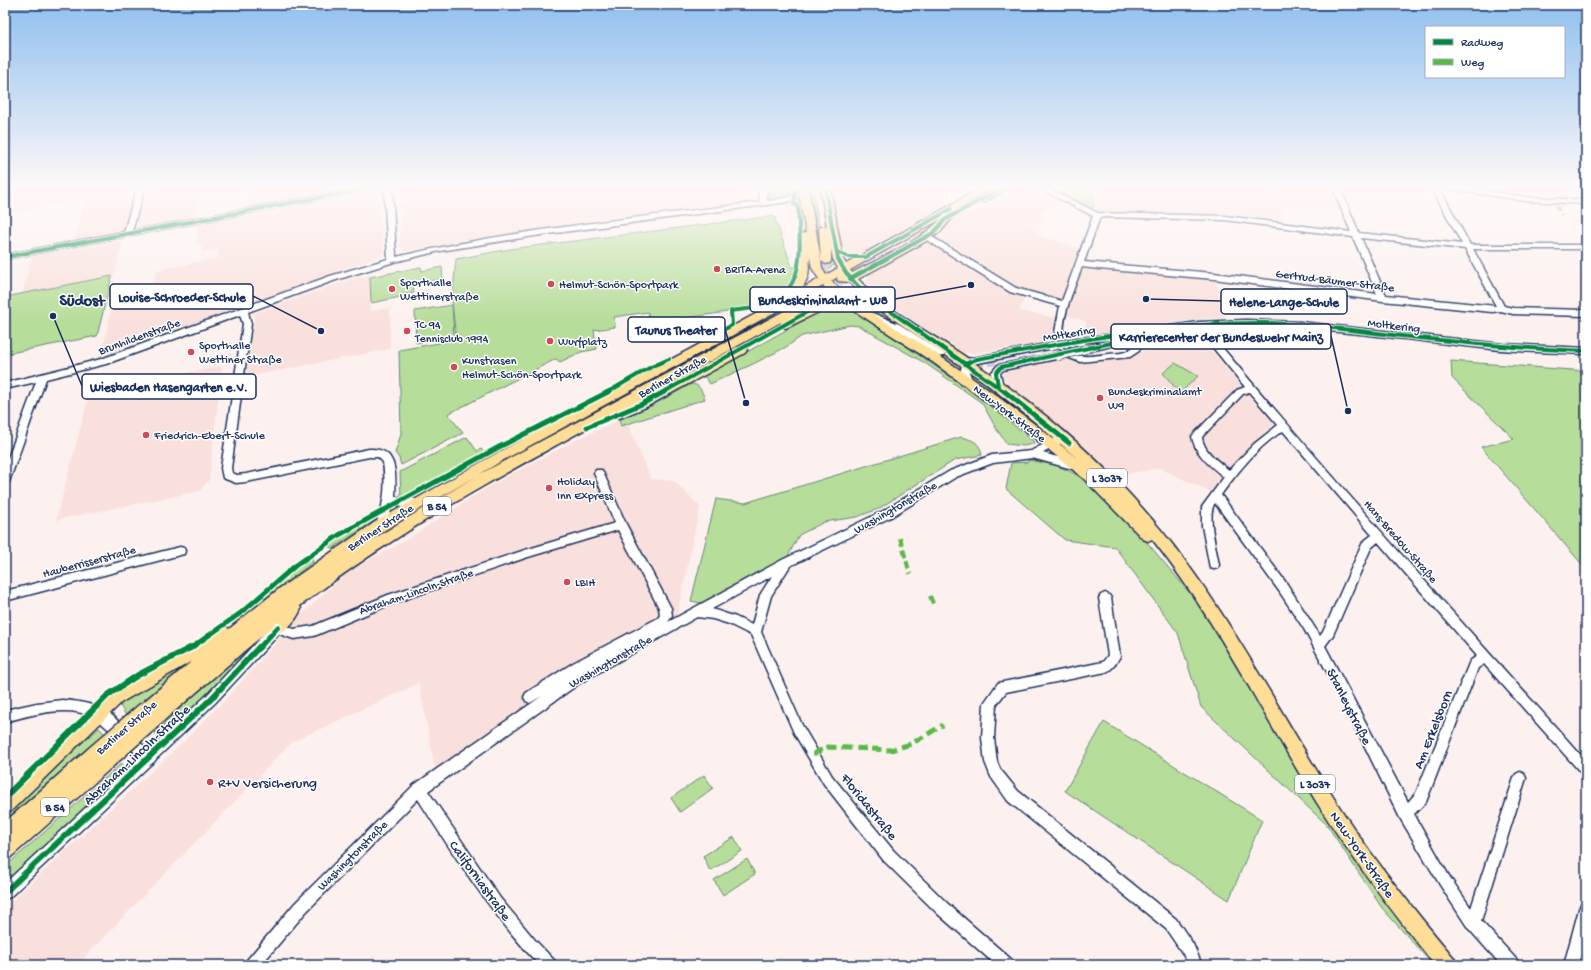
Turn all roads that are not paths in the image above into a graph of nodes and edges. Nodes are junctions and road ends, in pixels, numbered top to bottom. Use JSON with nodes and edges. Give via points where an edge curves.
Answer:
{"nodes":[{"id":1,"x":136,"y":232,"type":"edge"},
{"id":2,"x":390,"y":232,"type":"edge"},
{"id":3,"x":548,"y":232,"type":"edge"},
{"id":4,"x":804,"y":232,"type":"edge"},
{"id":5,"x":810,"y":232,"type":"edge"},
{"id":6,"x":824,"y":232,"type":"edge"},
{"id":7,"x":833,"y":232,"type":"edge"},
{"id":8,"x":910,"y":232,"type":"edge"},
{"id":9,"x":922,"y":232,"type":"edge"},
{"id":10,"x":932,"y":232,"type":"edge"},
{"id":11,"x":1091,"y":232,"type":"edge"},
{"id":12,"x":1336,"y":232,"type":"edge"},
{"id":13,"x":1460,"y":232,"type":"edge"},
{"id":14,"x":127,"y":234,"type":"joint"},
{"id":15,"x":1357,"y":235,"type":"junction"},
{"id":16,"x":926,"y":236,"type":"junction"},
{"id":17,"x":1468,"y":247,"type":"junction"},
{"id":18,"x":1586,"y":248,"type":"edge"},
{"id":19,"x":837,"y":252,"type":"junction"},
{"id":20,"x":5,"y":257,"type":"edge"},
{"id":21,"x":866,"y":257,"type":"junction"},
{"id":22,"x":392,"y":260,"type":"junction"},
{"id":23,"x":826,"y":261,"type":"tunnel mouth"},
{"id":24,"x":1081,"y":264,"type":"junction"},
{"id":25,"x":859,"y":268,"type":"tunnel mouth"},
{"id":26,"x":843,"y":270,"type":"junction"},
{"id":27,"x":825,"y":277,"type":"junction"},
{"id":28,"x":854,"y":282,"type":"junction"},
{"id":29,"x":1383,"y":298,"type":"junction"},
{"id":30,"x":806,"y":302,"type":"junction"},
{"id":31,"x":850,"y":303,"type":"junction"},
{"id":32,"x":1065,"y":304,"type":"junction"},
{"id":33,"x":790,"y":307,"type":"junction"},
{"id":34,"x":1501,"y":308,"type":"junction"},
{"id":35,"x":243,"y":311,"type":"junction"},
{"id":36,"x":1586,"y":313,"type":"edge"},
{"id":37,"x":870,"y":315,"type":"junction"},
{"id":38,"x":1199,"y":325,"type":"junction"},
{"id":39,"x":1142,"y":336,"type":"junction"},
{"id":40,"x":1084,"y":345,"type":"junction"},
{"id":41,"x":1054,"y":351,"type":"junction"},
{"id":42,"x":1586,"y":351,"type":"edge"},
{"id":43,"x":942,"y":354,"type":"tunnel mouth"},
{"id":44,"x":998,"y":361,"type":"tunnel mouth"},
{"id":45,"x":967,"y":363,"type":"junction"},
{"id":46,"x":42,"y":378,"type":"junction"},
{"id":47,"x":968,"y":382,"type":"junction"},
{"id":48,"x":5,"y":386,"type":"edge"},
{"id":49,"x":998,"y":386,"type":"junction"},
{"id":50,"x":1251,"y":388,"type":"junction"},
{"id":51,"x":1285,"y":426,"type":"junction"},
{"id":52,"x":559,"y":438,"type":"junction"},
{"id":53,"x":1057,"y":441,"type":"junction"},
{"id":54,"x":1032,"y":454,"type":"junction"},
{"id":55,"x":1079,"y":467,"type":"junction"},
{"id":56,"x":599,"y":473,"type":"dead end"},
{"id":57,"x":1230,"y":476,"type":"junction"},
{"id":58,"x":5,"y":479,"type":"edge"},
{"id":59,"x":1216,"y":496,"type":"junction"},
{"id":60,"x":390,"y":498,"type":"junction"},
{"id":61,"x":416,"y":503,"type":"junction"},
{"id":62,"x":621,"y":525,"type":"junction"},
{"id":63,"x":380,"y":526,"type":"junction"},
{"id":64,"x":1380,"y":537,"type":"junction"},
{"id":65,"x":180,"y":551,"type":"dead end"},
{"id":66,"x":786,"y":564,"type":"junction"},
{"id":67,"x":1214,"y":565,"type":"dead end"},
{"id":68,"x":320,"y":582,"type":"junction"},
{"id":69,"x":1199,"y":593,"type":"junction"},
{"id":70,"x":5,"y":596,"type":"edge"},
{"id":71,"x":1105,"y":598,"type":"dead end"},
{"id":72,"x":696,"y":612,"type":"junction"},
{"id":73,"x":250,"y":620,"type":"junction"},
{"id":74,"x":278,"y":627,"type":"junction"},
{"id":75,"x":755,"y":632,"type":"junction"},
{"id":76,"x":1319,"y":645,"type":"junction"},
{"id":77,"x":1485,"y":657,"type":"junction"},
{"id":78,"x":530,"y":698,"type":"dead end"},
{"id":79,"x":99,"y":713,"type":"junction"},
{"id":80,"x":151,"y":714,"type":"junction"},
{"id":81,"x":5,"y":716,"type":"edge"},
{"id":82,"x":116,"y":728,"type":"dead end"},
{"id":83,"x":137,"y":747,"type":"dead end"},
{"id":84,"x":100,"y":758,"type":"junction"},
{"id":85,"x":150,"y":758,"type":"junction"},
{"id":86,"x":1586,"y":770,"type":"edge"},
{"id":87,"x":1520,"y":778,"type":"dead end"},
{"id":88,"x":419,"y":789,"type":"junction"},
{"id":89,"x":5,"y":805,"type":"edge"},
{"id":90,"x":1405,"y":813,"type":"junction"},
{"id":91,"x":5,"y":833,"type":"edge"},
{"id":92,"x":5,"y":851,"type":"edge"},
{"id":93,"x":5,"y":892,"type":"edge"},
{"id":94,"x":1586,"y":909,"type":"edge"},
{"id":95,"x":1473,"y":923,"type":"junction"},
{"id":96,"x":252,"y":965,"type":"edge"},
{"id":97,"x":549,"y":965,"type":"edge"},
{"id":98,"x":1007,"y":965,"type":"edge"},
{"id":99,"x":1195,"y":965,"type":"edge"},
{"id":100,"x":1448,"y":965,"type":"edge"},
{"id":101,"x":1512,"y":965,"type":"edge"},
{"id":102,"x":1571,"y":965,"type":"edge"}],
"edges":[{"from":1,"to":14,"type":"street"},
{"from":2,"to":22,"type":"street"},
{"from":3,"to":22,"type":"street","name":"Brunhildenstraße","via":[[440,249]]},
{"from":4,"to":33,"type":"main road","number":"B 54","via":[[803,276]]},
{"from":5,"to":27,"type":"main road","via":[[815,262]]},
{"from":6,"to":23,"type":"main road"},
{"from":7,"to":19,"type":"main road"},
{"from":8,"to":21,"type":"main road"},
{"from":9,"to":25,"type":"main road"},
{"from":10,"to":16,"type":"main road"},
{"from":11,"to":24,"type":"street"},
{"from":12,"to":15,"type":"street"},
{"from":13,"to":17,"type":"street"},
{"from":14,"to":20,"type":"street"},
{"from":15,"to":17,"type":"street"},
{"from":15,"to":29,"type":"street"},
{"from":16,"to":28,"type":"main road"},
{"from":16,"to":32,"type":"street","via":[[1013,290]]},
{"from":17,"to":18,"type":"street"},
{"from":17,"to":34,"type":"street"},
{"from":19,"to":21,"type":"main road","via":[[848,257]]},
{"from":19,"to":26,"type":"main road"},
{"from":21,"to":26,"type":"main road"},
{"from":22,"to":35,"type":"street","name":"Brunhildenstraße","via":[[333,278]]},
{"from":24,"to":29,"type":"street","name":"Gertrud-Bäumer-Straße","via":[[1214,276]]},
{"from":24,"to":32,"type":"street"},
{"from":26,"to":27,"type":"main road"},
{"from":26,"to":28,"type":"main road"},
{"from":27,"to":28,"type":"main road","name":"New-York-Straße","via":[[842,282]]},
{"from":27,"to":30,"type":"main road"},
{"from":27,"to":31,"type":"main road","name":"New-York-Straße","number":"L 3037","via":[[839,295]]},
{"from":28,"to":45,"type":"main road","name":"New-York-Straße","number":"L 3037","via":[[893,314]]},
{"from":29,"to":34,"type":"street","name":"Gertrud-Bäumer-Straße"},
{"from":30,"to":31,"type":"main road"},
{"from":30,"to":33,"type":"main road"},
{"from":30,"to":52,"type":"main road","via":[[642,404]]},
{"from":31,"to":37,"type":"main road","name":"New-York-Straße","number":"L 3037"},
{"from":32,"to":39,"type":"street","via":[[1059,337],[1066,352],[1077,358],[1086,360],[1127,355],[1134,351]]},
{"from":33,"to":52,"type":"main road","name":"Berliner Straße","number":"B 54"},
{"from":33,"to":61,"type":"main road","name":"Berliner Straße","number":"B 54"},
{"from":34,"to":36,"type":"street","name":"Gertrud-Bäumer-Straße","via":[[1513,311]]},
{"from":35,"to":46,"type":"street","name":"Brunhildenstraße","via":[[108,360]]},
{"from":35,"to":60,"type":"street","via":[[247,324],[227,475],[236,479],[246,478],[369,453],[380,453],[388,462]]},
{"from":37,"to":43,"type":"street","via":[[896,326]]},
{"from":37,"to":47,"type":"main road","name":"New-York-Straße","number":"L 3037"},
{"from":38,"to":39,"type":"street","name":"Moltkering"},
{"from":38,"to":40,"type":"street","name":"Moltkering"},
{"from":38,"to":42,"type":"street","name":"Moltkering","via":[[1300,325],[1502,347]]},
{"from":38,"to":50,"type":"street","name":"Hans-Bredow-Straße"},
{"from":39,"to":40,"type":"street","name":"Moltkering"},
{"from":40,"to":41,"type":"street","bridge":true},
{"from":41,"to":44,"type":"street","name":"Moltkering"},
{"from":41,"to":45,"type":"street","name":"Moltkering","via":[[977,359]]},
{"from":41,"to":49,"type":"street","via":[[997,369],[995,374]]},
{"from":45,"to":47,"type":"street","via":[[965,372]]},
{"from":45,"to":49,"type":"main road","name":"New-York-Straße","number":"L 3037"},
{"from":46,"to":48,"type":"street","name":"Brunhildenstraße"},
{"from":46,"to":58,"type":"street"},
{"from":47,"to":53,"type":"main road","name":"New-York-Straße","number":"L 3037"},
{"from":49,"to":53,"type":"main road","name":"New-York-Straße","number":"L 3037"},
{"from":50,"to":51,"type":"street","name":"Hans-Bredow-Straße"},
{"from":50,"to":57,"type":"street","via":[[1240,392],[1197,436],[1197,441],[1214,464]]},
{"from":51,"to":57,"type":"street","via":[[1257,448]]},
{"from":51,"to":64,"type":"street","name":"Hans-Bredow-Straße"},
{"from":52,"to":68,"type":"main road","name":"Berliner Straße","number":"B 54","via":[[412,521]]},
{"from":53,"to":54,"type":"street","name":"Washingtonstraße"},
{"from":53,"to":55,"type":"main road","name":"New-York-Straße","number":"L 3037"},
{"from":53,"to":69,"type":"main road","name":"New-York-Straße","number":"L 3037","via":[[1100,472],[1138,510],[1170,549]]},
{"from":54,"to":55,"type":"street","name":"Washingtonstraße"},
{"from":54,"to":66,"type":"street","name":"Washingtonstraße","via":[[992,459],[966,468],[887,514]]},
{"from":55,"to":69,"type":"main road","name":"New-York-Straße","number":"L 3037","via":[[1141,528]]},
{"from":56,"to":62,"type":"street"},
{"from":57,"to":59,"type":"street"},
{"from":59,"to":67,"type":"street","via":[[1210,502],[1206,513]]},
{"from":59,"to":76,"type":"street","name":"Stanleystraße","via":[[1297,609]]},
{"from":60,"to":61,"type":"street","via":[[400,504]]},
{"from":60,"to":63,"type":"street","via":[[387,513]]},
{"from":61,"to":63,"type":"main road","name":"Berliner Straße","number":"B 54"},
{"from":62,"to":74,"type":"street","name":"Abraham-Lincoln-Straße","via":[[388,600],[314,631],[294,634]]},
{"from":62,"to":78,"type":"street","via":[[665,608],[666,616],[662,621],[578,667]]},
{"from":63,"to":73,"type":"main road","name":"Berliner Straße","number":"B 54","via":[[285,592]]},
{"from":64,"to":76,"type":"street","via":[[1367,544],[1327,635]]},
{"from":64,"to":77,"type":"street","name":"Hans-Bredow-Straße"},
{"from":65,"to":70,"type":"street","name":"Hauberrisserstraße"},
{"from":66,"to":72,"type":"street","name":"Washingtonstraße"},
{"from":66,"to":75,"type":"street","via":[[766,595]]},
{"from":68,"to":74,"type":"main road"},
{"from":68,"to":80,"type":"main road","name":"Berliner Straße","number":"B 54"},
{"from":69,"to":100,"type":"main road","name":"New-York-Straße","number":"L 3037","via":[[1229,638],[1343,828],[1402,909]]},
{"from":71,"to":99,"type":"street","via":[[1114,656],[1106,667],[1002,687],[990,703],[988,738],[991,762],[995,773],[1013,796],[1171,924],[1188,949]]},
{"from":72,"to":75,"type":"street","via":[[732,620]]},
{"from":72,"to":88,"type":"street","name":"Washingtonstraße","via":[[576,679]]},
{"from":73,"to":79,"type":"main road","via":[[142,681],[117,697]]},
{"from":73,"to":80,"type":"main road","name":"Berliner Straße","number":"B 54"},
{"from":74,"to":85,"type":"street","name":"Abraham-Lincoln-Straße","via":[[211,699]]},
{"from":75,"to":98,"type":"street","name":"Floridastraße","via":[[798,729],[828,780],[889,856],[943,910]]},
{"from":76,"to":90,"type":"street","name":"Stanleystraße"},
{"from":77,"to":86,"type":"street","name":"Hans-Bredow-Straße"},
{"from":77,"to":90,"type":"street","name":"Am Erkelsborn","via":[[1474,665],[1421,798]]},
{"from":79,"to":81,"type":"street","via":[[89,709],[66,707],[40,708]]},
{"from":79,"to":82,"type":"street"},
{"from":79,"to":89,"type":"main road"},
{"from":80,"to":84,"type":"main road","name":"Berliner Straße","number":"B 54","bridge":true},
{"from":83,"to":85,"type":"street"},
{"from":84,"to":91,"type":"main road","name":"Berliner Straße","number":"B 54"},
{"from":84,"to":92,"type":"main road","name":"Berliner Straße","number":"B 54"},
{"from":85,"to":93,"type":"street","name":"Abraham-Lincoln-Straße"},
{"from":87,"to":95,"type":"street"},
{"from":88,"to":96,"type":"street","name":"Washingtonstraße","via":[[300,908]]},
{"from":88,"to":97,"type":"street","name":"Californiastraße","via":[[481,884],[529,945]]},
{"from":90,"to":95,"type":"street","name":"Stanleystraße","via":[[1452,894]]},
{"from":94,"to":102,"type":"street"},
{"from":95,"to":101,"type":"street","name":"Stanleystraße"}]}
